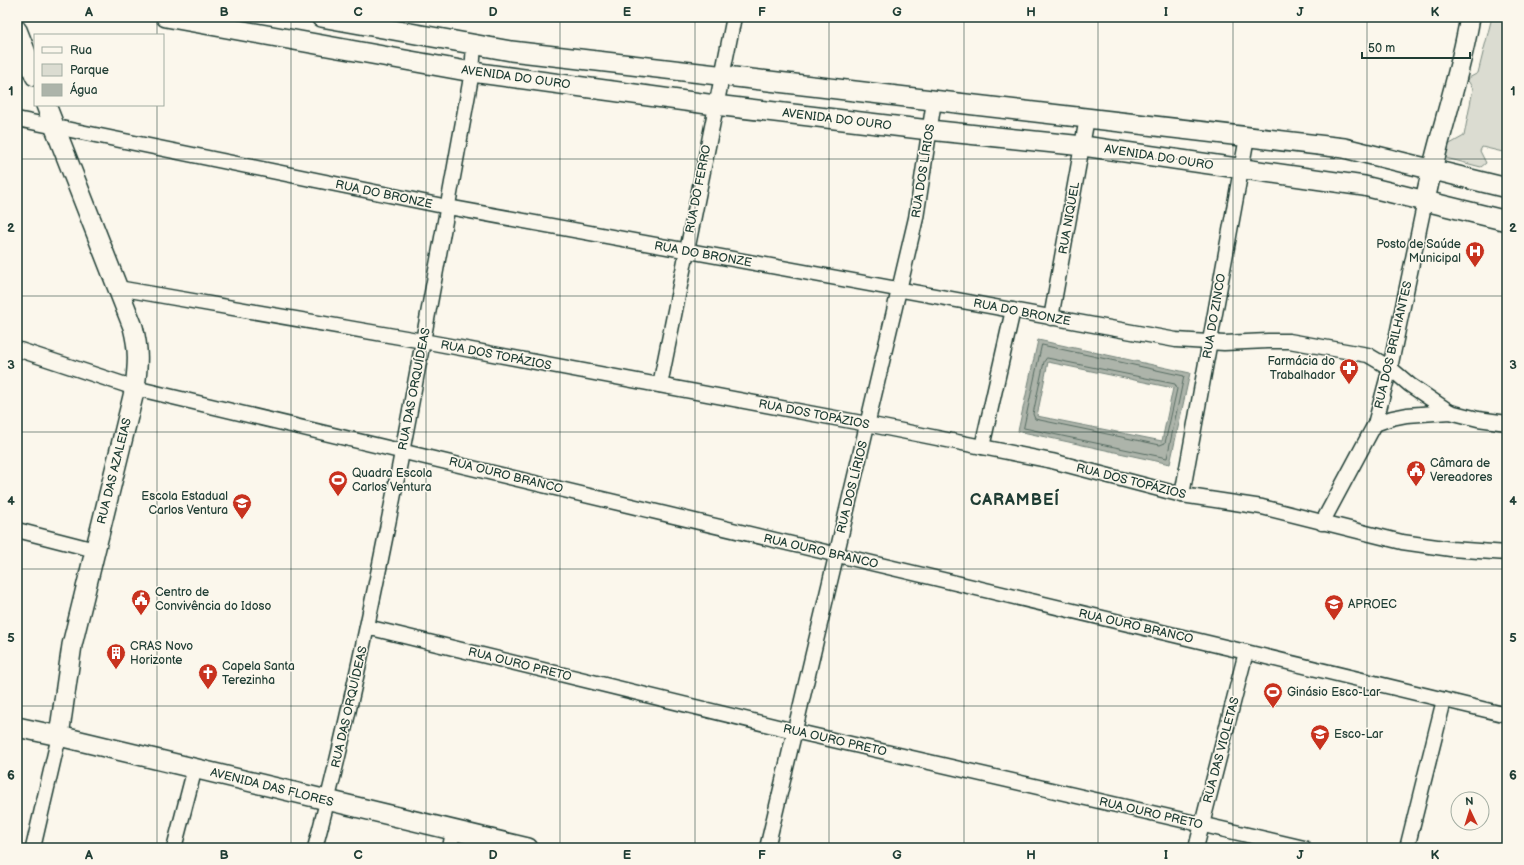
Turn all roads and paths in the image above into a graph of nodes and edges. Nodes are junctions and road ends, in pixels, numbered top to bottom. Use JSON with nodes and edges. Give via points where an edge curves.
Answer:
{"nodes":[{"id":1,"x":166,"y":17,"type":"edge"},
{"id":2,"x":321,"y":17,"type":"edge"},
{"id":3,"x":734,"y":17,"type":"edge"},
{"id":4,"x":1470,"y":17,"type":"edge"},
{"id":5,"x":17,"y":30,"type":"edge"},
{"id":6,"x":474,"y":45,"type":"junction"},
{"id":7,"x":472,"y":72,"type":"junction"},
{"id":8,"x":34,"y":73,"type":"edge"},
{"id":9,"x":723,"y":76,"type":"junction"},
{"id":10,"x":934,"y":101,"type":"junction"},
{"id":11,"x":715,"y":105,"type":"junction"},
{"id":12,"x":46,"y":106,"type":"edge"},
{"id":13,"x":1087,"y":118,"type":"junction"},
{"id":14,"x":17,"y":119,"type":"edge"},
{"id":15,"x":54,"y":126,"type":"junction"},
{"id":16,"x":929,"y":130,"type":"junction"},
{"id":17,"x":1247,"y":137,"type":"junction"},
{"id":18,"x":1083,"y":146,"type":"junction"},
{"id":19,"x":1240,"y":169,"type":"junction"},
{"id":20,"x":1432,"y":169,"type":"junction"},
{"id":21,"x":1507,"y":188,"type":"edge"},
{"id":22,"x":1425,"y":201,"type":"junction"},
{"id":23,"x":448,"y":207,"type":"junction"},
{"id":24,"x":1507,"y":221,"type":"edge"},
{"id":25,"x":686,"y":251,"type":"junction"},
{"id":26,"x":118,"y":288,"type":"junction"},
{"id":27,"x":899,"y":289,"type":"junction"},
{"id":28,"x":1013,"y":310,"type":"junction"},
{"id":29,"x":1051,"y":318,"type":"junction"},
{"id":30,"x":423,"y":341,"type":"junction"},
{"id":31,"x":1209,"y":342,"type":"junction"},
{"id":32,"x":17,"y":349,"type":"edge"},
{"id":33,"x":1390,"y":368,"type":"junction"},
{"id":34,"x":660,"y":385,"type":"junction"},
{"id":35,"x":135,"y":388,"type":"junction"},
{"id":36,"x":1450,"y":412,"type":"junction"},
{"id":37,"x":1507,"y":423,"type":"edge"},
{"id":38,"x":867,"y":424,"type":"junction"},
{"id":39,"x":1375,"y":424,"type":"junction"},
{"id":40,"x":982,"y":447,"type":"junction"},
{"id":41,"x":402,"y":450,"type":"junction"},
{"id":42,"x":1182,"y":495,"type":"junction"},
{"id":43,"x":1322,"y":523,"type":"junction"},
{"id":44,"x":17,"y":530,"type":"edge"},
{"id":45,"x":95,"y":550,"type":"junction"},
{"id":46,"x":1507,"y":553,"type":"edge"},
{"id":47,"x":835,"y":554,"type":"junction"},
{"id":48,"x":367,"y":627,"type":"junction"},
{"id":49,"x":1246,"y":652,"type":"junction"},
{"id":50,"x":1444,"y":700,"type":"junction"},
{"id":51,"x":1507,"y":715,"type":"edge"},
{"id":52,"x":17,"y":727,"type":"edge"},
{"id":53,"x":794,"y":731,"type":"junction"},
{"id":54,"x":59,"y":736,"type":"junction"},
{"id":55,"x":195,"y":768,"type":"junction"},
{"id":56,"x":327,"y":801,"type":"junction"},
{"id":57,"x":1201,"y":824,"type":"junction"},
{"id":58,"x":452,"y":839,"type":"edge"},
{"id":59,"x":33,"y":848,"type":"edge"},
{"id":60,"x":174,"y":848,"type":"edge"},
{"id":61,"x":315,"y":848,"type":"edge"},
{"id":62,"x":528,"y":848,"type":"edge"},
{"id":63,"x":766,"y":848,"type":"edge"},
{"id":64,"x":1196,"y":848,"type":"edge"},
{"id":65,"x":1304,"y":848,"type":"edge"},
{"id":66,"x":1407,"y":848,"type":"edge"}],
"edges":[{"from":1,"to":7,"type":"street","name":"AVENIDA DO OURO"},
{"from":2,"to":6,"type":"street","name":"AVENIDA DO OURO"},
{"from":3,"to":9,"type":"street","name":"RUA DO FERRO"},
{"from":4,"to":20,"type":"street","name":"RUA DOS BRILHANTES"},
{"from":5,"to":8,"type":"street"},
{"from":6,"to":7,"type":"street","name":"RUA DAS ORQUÍDEAS"},
{"from":6,"to":9,"type":"street","name":"AVENIDA DO OURO"},
{"from":7,"to":11,"type":"street","name":"AVENIDA DO OURO"},
{"from":7,"to":23,"type":"street","name":"RUA DAS ORQUÍDEAS"},
{"from":9,"to":10,"type":"street","name":"AVENIDA DO OURO"},
{"from":9,"to":11,"type":"street","name":"RUA DO FERRO"},
{"from":10,"to":13,"type":"street","name":"AVENIDA DO OURO"},
{"from":10,"to":16,"type":"street","name":"RUA DOS LÍRIOS"},
{"from":11,"to":16,"type":"street","name":"AVENIDA DO OURO"},
{"from":11,"to":25,"type":"street","name":"RUA DO FERRO"},
{"from":12,"to":15,"type":"street","name":"RUA DAS AZALEIAS"},
{"from":13,"to":17,"type":"street","name":"AVENIDA DO OURO"},
{"from":13,"to":18,"type":"street","name":"RUA NIQUEL"},
{"from":14,"to":15,"type":"street","name":"RUA DO BRONZE"},
{"from":15,"to":23,"type":"street","name":"RUA DO BRONZE"},
{"from":15,"to":26,"type":"street","name":"RUA DAS AZALEIAS"},
{"from":16,"to":18,"type":"street","name":"AVENIDA DO OURO"},
{"from":16,"to":27,"type":"street","name":"RUA DOS LÍRIOS","via":[[916,218]]},
{"from":17,"to":19,"type":"street","name":"RUA DO ZINCO"},
{"from":17,"to":20,"type":"street","name":"AVENIDA DO OURO","via":[[1344,148]]},
{"from":18,"to":19,"type":"street","name":"AVENIDA DO OURO"},
{"from":18,"to":29,"type":"street","name":"RUA NIQUEL"},
{"from":19,"to":22,"type":"street","name":"AVENIDA DO OURO","via":[[1364,186]]},
{"from":19,"to":31,"type":"street","name":"RUA DO ZINCO"},
{"from":20,"to":21,"type":"street","name":"AVENIDA DO OURO"},
{"from":20,"to":22,"type":"street","name":"RUA DOS BRILHANTES"},
{"from":22,"to":24,"type":"street","name":"AVENIDA DO OURO"},
{"from":22,"to":33,"type":"street","name":"RUA DOS BRILHANTES"},
{"from":23,"to":25,"type":"street","name":"RUA DO BRONZE"},
{"from":23,"to":30,"type":"street","name":"RUA DAS ORQUÍDEAS"},
{"from":25,"to":27,"type":"street","name":"RUA DO BRONZE"},
{"from":25,"to":34,"type":"street","name":"RUA DO FERRO"},
{"from":26,"to":30,"type":"street","name":"RUA DOS TOPÁZIOS"},
{"from":26,"to":35,"type":"street","name":"RUA DAS AZALEIAS","via":[[138,345]]},
{"from":27,"to":28,"type":"street","name":"RUA DO BRONZE"},
{"from":27,"to":38,"type":"street","name":"RUA DOS LÍRIOS"},
{"from":28,"to":29,"type":"street","name":"RUA DO BRONZE"},
{"from":28,"to":40,"type":"street"},
{"from":29,"to":31,"type":"street","name":"RUA DO BRONZE","via":[[1176,340]]},
{"from":30,"to":34,"type":"street","name":"RUA DOS TOPÁZIOS"},
{"from":30,"to":41,"type":"street","name":"RUA DAS ORQUÍDEAS"},
{"from":31,"to":33,"type":"street","name":"RUA DO BRONZE","via":[[1289,341],[1368,356]]},
{"from":31,"to":42,"type":"street","name":"RUA DO ZINCO"},
{"from":32,"to":35,"type":"street","name":"RUA OURO BRANCO"},
{"from":33,"to":36,"type":"street","name":"RUA DO BRONZE"},
{"from":33,"to":39,"type":"street","name":"RUA DOS BRILHANTES"},
{"from":34,"to":38,"type":"street","name":"RUA DOS TOPÁZIOS"},
{"from":35,"to":41,"type":"street","name":"RUA OURO BRANCO"},
{"from":35,"to":45,"type":"street","name":"RUA DAS AZALEIAS"},
{"from":36,"to":37,"type":"street"},
{"from":36,"to":39,"type":"street","via":[[1407,414]]},
{"from":38,"to":40,"type":"street","name":"RUA DOS TOPÁZIOS"},
{"from":38,"to":47,"type":"street","name":"RUA DOS LÍRIOS"},
{"from":39,"to":43,"type":"street","name":"RUA DOS BRILHANTES"},
{"from":40,"to":42,"type":"street","name":"RUA DOS TOPÁZIOS","via":[[1052,461]]},
{"from":41,"to":47,"type":"street","name":"RUA OURO BRANCO"},
{"from":41,"to":48,"type":"street","name":"RUA DAS ORQUÍDEAS"},
{"from":42,"to":43,"type":"street","name":"RUA DOS TOPÁZIOS","via":[[1262,507]]},
{"from":43,"to":46,"type":"street","name":"RUA DOS TOPÁZIOS","via":[[1402,542]]},
{"from":44,"to":45,"type":"street"},
{"from":45,"to":54,"type":"street","name":"RUA DAS AZALEIAS","via":[[72,645]]},
{"from":47,"to":49,"type":"street","name":"RUA OURO BRANCO"},
{"from":47,"to":53,"type":"street","name":"RUA DOS LÍRIOS"},
{"from":48,"to":53,"type":"street","name":"RUA OURO PRETO"},
{"from":48,"to":56,"type":"street","name":"RUA DAS ORQUÍDEAS"},
{"from":49,"to":50,"type":"street","name":"RUA OURO BRANCO"},
{"from":49,"to":57,"type":"street","name":"RUA DAS VIOLETAS"},
{"from":50,"to":51,"type":"street","name":"RUA OURO BRANCO"},
{"from":50,"to":66,"type":"street"},
{"from":52,"to":54,"type":"street","name":"AVENIDA DAS FLORES"},
{"from":53,"to":57,"type":"street","name":"RUA OURO PRETO"},
{"from":53,"to":63,"type":"street","name":"RUA DOS LÍRIOS"},
{"from":54,"to":55,"type":"street","name":"AVENIDA DAS FLORES"},
{"from":54,"to":59,"type":"street","name":"RUA DAS AZALEIAS"},
{"from":55,"to":56,"type":"street","name":"AVENIDA DAS FLORES"},
{"from":55,"to":60,"type":"street"},
{"from":56,"to":58,"type":"street","name":"AVENIDA DAS FLORES"},
{"from":56,"to":61,"type":"street","name":"RUA DAS ORQUÍDEAS"},
{"from":57,"to":64,"type":"street","name":"RUA DAS VIOLETAS"},
{"from":57,"to":65,"type":"street","name":"RUA OURO PRETO"},
{"from":58,"to":62,"type":"street","name":"AVENIDA DAS FLORES"}]}
